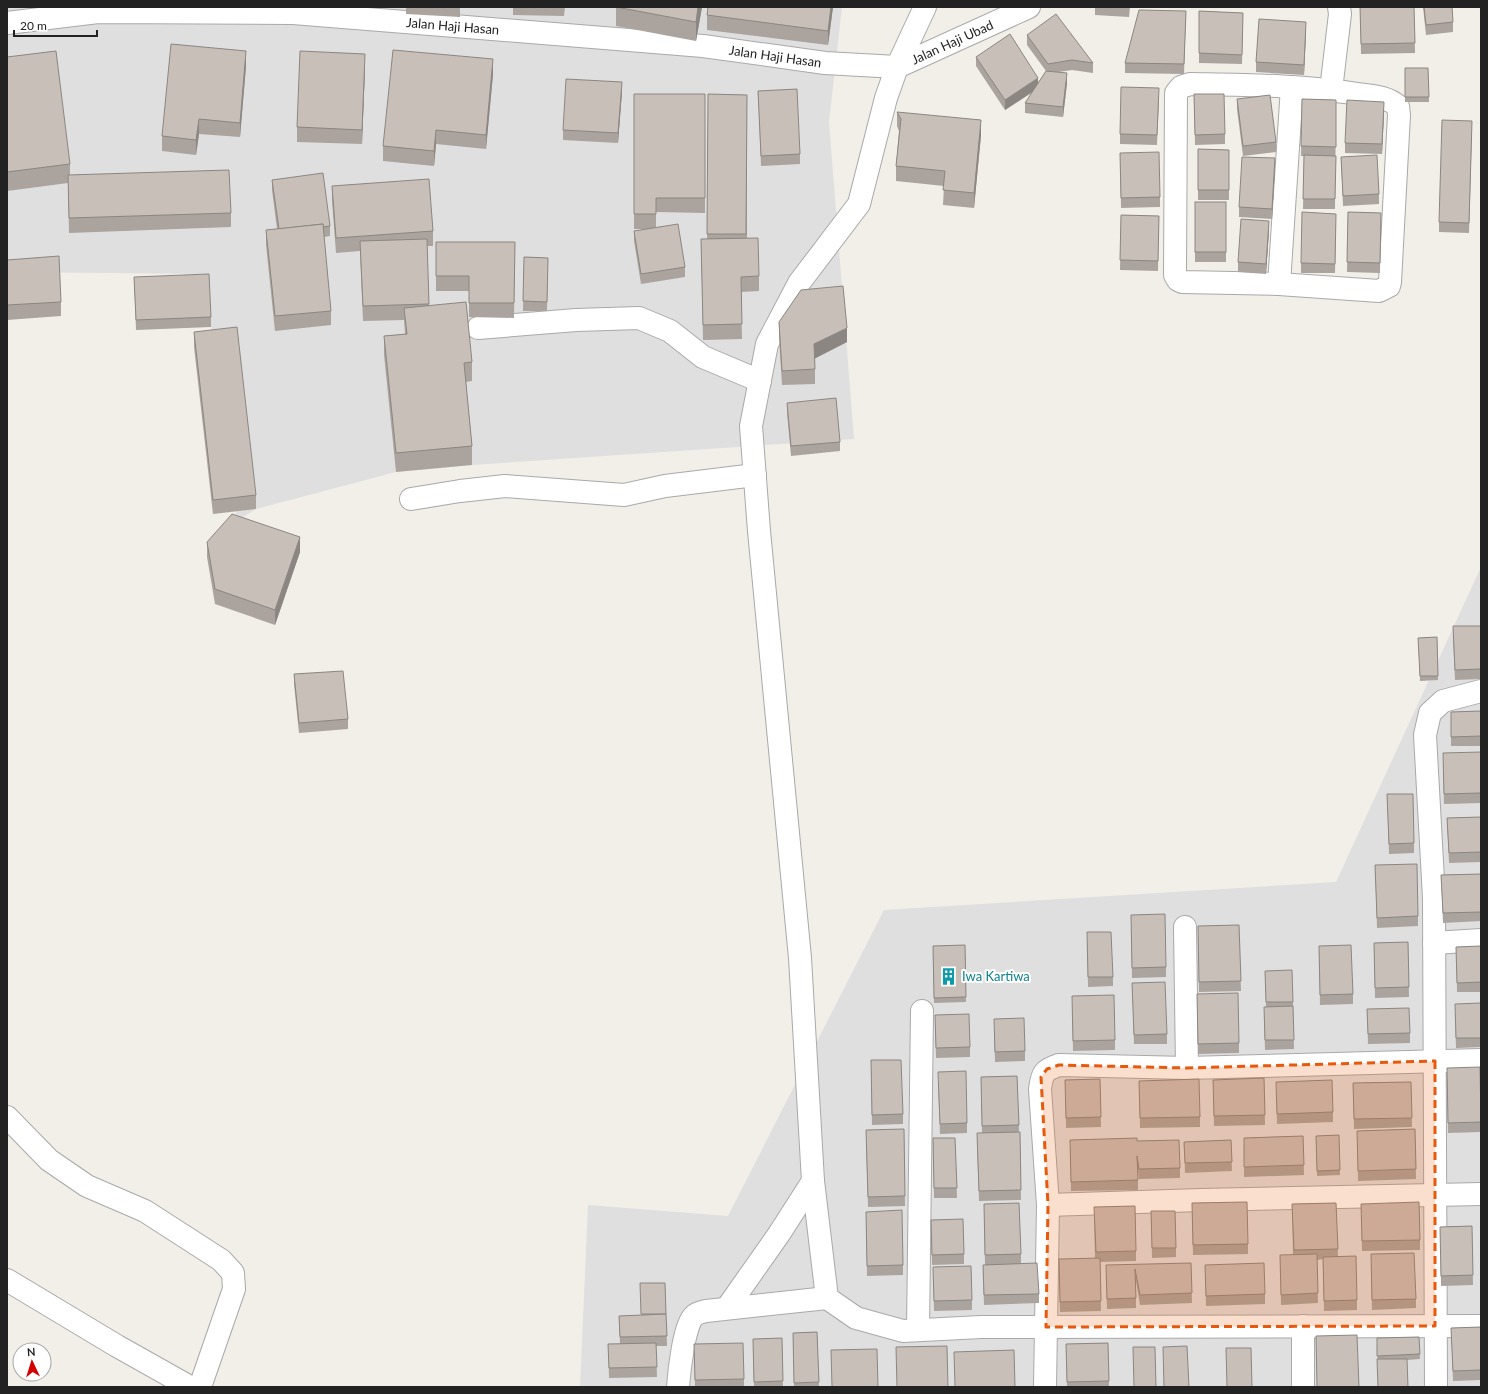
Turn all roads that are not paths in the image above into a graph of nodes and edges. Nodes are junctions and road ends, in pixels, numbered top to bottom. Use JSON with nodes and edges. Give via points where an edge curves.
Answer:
{"nodes":[{"id":1,"x":925,"y":7,"type":"edge"},
{"id":2,"x":1029,"y":7,"type":"edge"},
{"id":3,"x":1339,"y":7,"type":"edge"},
{"id":4,"x":7,"y":23,"type":"edge"},
{"id":5,"x":897,"y":67,"type":"junction"},
{"id":6,"x":1292,"y":87,"type":"junction"},
{"id":7,"x":1331,"y":90,"type":"junction"},
{"id":8,"x":1279,"y":284,"type":"junction"},
{"id":9,"x":478,"y":328,"type":"dead end"},
{"id":10,"x":760,"y":382,"type":"junction"},
{"id":11,"x":754,"y":474,"type":"junction"},
{"id":12,"x":411,"y":500,"type":"dead end"},
{"id":13,"x":1481,"y":691,"type":"edge"},
{"id":14,"x":1185,"y":928,"type":"dead end"},
{"id":15,"x":1481,"y":940,"type":"edge"},
{"id":16,"x":1434,"y":943,"type":"junction"},
{"id":17,"x":922,"y":1011,"type":"dead end"},
{"id":18,"x":1481,"y":1060,"type":"edge"},
{"id":19,"x":1435,"y":1061,"type":"junction"},
{"id":20,"x":1187,"y":1068,"type":"junction"},
{"id":21,"x":7,"y":1117,"type":"edge"},
{"id":22,"x":813,"y":1181,"type":"junction"},
{"id":23,"x":1481,"y":1194,"type":"edge"},
{"id":24,"x":1435,"y":1196,"type":"junction"},
{"id":25,"x":1048,"y":1205,"type":"junction"},
{"id":26,"x":7,"y":1280,"type":"edge"},
{"id":27,"x":827,"y":1298,"type":"junction"},
{"id":28,"x":727,"y":1308,"type":"junction"},
{"id":29,"x":1303,"y":1326,"type":"junction"},
{"id":30,"x":1435,"y":1326,"type":"junction"},
{"id":31,"x":1481,"y":1326,"type":"edge"},
{"id":32,"x":1046,"y":1327,"type":"junction"},
{"id":33,"x":918,"y":1330,"type":"junction"},
{"id":34,"x":190,"y":1387,"type":"edge"},
{"id":35,"x":200,"y":1387,"type":"edge"},
{"id":36,"x":678,"y":1387,"type":"edge"},
{"id":37,"x":1045,"y":1387,"type":"edge"},
{"id":38,"x":1302,"y":1387,"type":"edge"},
{"id":39,"x":1436,"y":1387,"type":"edge"}],
"edges":[{"from":1,"to":5,"type":"street"},
{"from":2,"to":5,"type":"street","name":"Jalan Haji Ubad"},
{"from":3,"to":7,"type":"street"},
{"from":4,"to":5,"type":"street","name":"Jalan Haji Hasan","via":[[98,12],[293,13],[703,46],[825,63]]},
{"from":5,"to":10,"type":"street","via":[[886,98],[859,204],[799,283],[767,344]]},
{"from":6,"to":7,"type":"street"},
{"from":6,"to":8,"type":"street"},
{"from":6,"to":8,"type":"street","via":[[1190,84],[1181,87],[1176,93],[1175,275],[1182,282]]},
{"from":7,"to":8,"type":"street","via":[[1387,99],[1398,106],[1389,286],[1379,291]]},
{"from":9,"to":10,"type":"street","via":[[638,318],[670,331],[702,357]]},
{"from":10,"to":11,"type":"street","via":[[751,426]]},
{"from":11,"to":12,"type":"street","via":[[665,486],[624,495],[505,486]]},
{"from":11,"to":22,"type":"street","via":[[800,958]]},
{"from":13,"to":16,"type":"street","via":[[1443,701],[1430,713],[1425,735]]},
{"from":14,"to":20,"type":"street"},
{"from":15,"to":16,"type":"street"},
{"from":16,"to":19,"type":"street"},
{"from":17,"to":33,"type":"street"},
{"from":18,"to":19,"type":"street"},
{"from":19,"to":20,"type":"street"},
{"from":19,"to":24,"type":"street"},
{"from":20,"to":25,"type":"street","via":[[1059,1065],[1047,1069],[1041,1077],[1040,1089]]},
{"from":21,"to":35,"type":"street","via":[[49,1160],[87,1186],[145,1211],[221,1260],[233,1273],[234,1289]]},
{"from":22,"to":27,"type":"street"},
{"from":22,"to":28,"type":"street"},
{"from":23,"to":24,"type":"street"},
{"from":24,"to":25,"type":"street"},
{"from":24,"to":30,"type":"street"},
{"from":25,"to":32,"type":"street"},
{"from":26,"to":34,"type":"street"},
{"from":27,"to":28,"type":"street"},
{"from":27,"to":33,"type":"street","via":[[856,1318],[903,1331]]},
{"from":28,"to":36,"type":"street","via":[[693,1316],[683,1349]]},
{"from":29,"to":30,"type":"street"},
{"from":29,"to":32,"type":"street"},
{"from":29,"to":38,"type":"street"},
{"from":30,"to":31,"type":"street"},
{"from":30,"to":39,"type":"street"},
{"from":32,"to":33,"type":"street"},
{"from":32,"to":37,"type":"street"}]}
